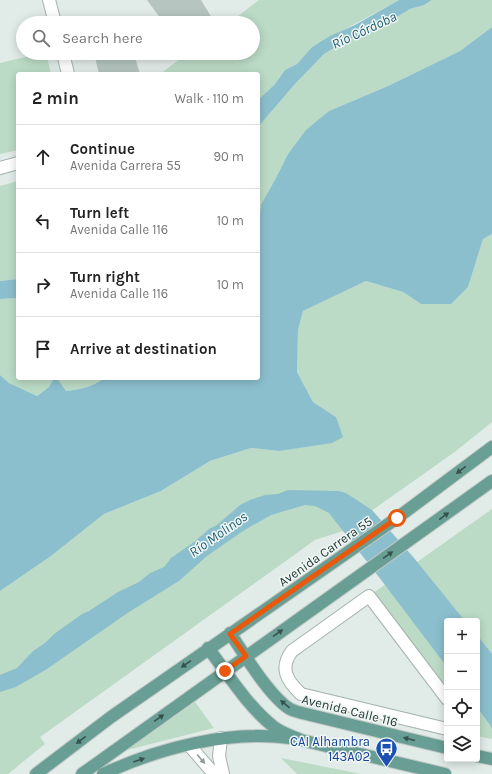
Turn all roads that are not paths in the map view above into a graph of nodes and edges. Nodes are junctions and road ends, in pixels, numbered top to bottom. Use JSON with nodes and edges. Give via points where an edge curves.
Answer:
{"nodes":[{"id":1,"x":49,"y":0,"type":"edge"},
{"id":2,"x":53,"y":16,"type":"edge"},
{"id":3,"x":64,"y":60,"type":"edge"},
{"id":4,"x":67,"y":72,"type":"edge"},
{"id":5,"x":16,"y":164,"type":"edge"},
{"id":6,"x":0,"y":168,"type":"edge"},
{"id":7,"x":492,"y":447,"type":"edge"},
{"id":8,"x":492,"y":481,"type":"edge"},
{"id":9,"x":230,"y":634,"type":"junction"},
{"id":10,"x":208,"y":648,"type":"junction"},
{"id":11,"x":246,"y":656,"type":"junction"},
{"id":12,"x":225,"y":671,"type":"junction"},
{"id":13,"x":444,"y":695,"type":"edge"},
{"id":14,"x":444,"y":727,"type":"edge"},
{"id":15,"x":220,"y":738,"type":"junction"},
{"id":16,"x":301,"y":740,"type":"junction"},
{"id":17,"x":189,"y":745,"type":"junction"},
{"id":18,"x":444,"y":747,"type":"edge"},
{"id":19,"x":480,"y":757,"type":"edge"},
{"id":20,"x":492,"y":759,"type":"edge"},
{"id":21,"x":36,"y":774,"type":"edge"},
{"id":22,"x":82,"y":774,"type":"edge"},
{"id":23,"x":103,"y":774,"type":"edge"},
{"id":24,"x":214,"y":774,"type":"edge"},
{"id":25,"x":223,"y":774,"type":"edge"},
{"id":26,"x":445,"y":774,"type":"edge"}],
"edges":[{"from":1,"to":2,"type":"street"},
{"from":3,"to":4,"type":"street"},
{"from":5,"to":6,"type":"street"},
{"from":7,"to":9,"type":"main road","name":"Avenida Carrera 55","one_way":true,"via":[[397,518]]},
{"from":11,"to":8,"type":"main road","one_way":true},
{"from":9,"to":10,"type":"main road"},
{"from":9,"to":11,"type":"main road","name":"Avenida Calle 116"},
{"from":10,"to":12,"type":"main road"},
{"from":10,"to":21,"type":"main road","one_way":true},
{"from":11,"to":12,"type":"main road"},
{"from":18,"to":11,"type":"main road","name":"Avenida Calle 116","one_way":true,"via":[[291,710],[272,693]]},
{"from":12,"to":16,"type":"main road","via":[[262,717],[285,734]]},
{"from":22,"to":12,"type":"main road","one_way":true},
{"from":13,"to":14,"type":"street","via":[[368,596],[287,657],[286,676],[301,694]]},
{"from":15,"to":16,"type":"main road","via":[[251,736]]},
{"from":15,"to":17,"type":"main road"},
{"from":15,"to":25,"type":"street","via":[[219,756]]},
{"from":16,"to":26,"type":"main road"},
{"from":23,"to":17,"type":"main road","one_way":true},
{"from":17,"to":24,"type":"street","one_way":true},
{"from":19,"to":20,"type":"main road"}]}
